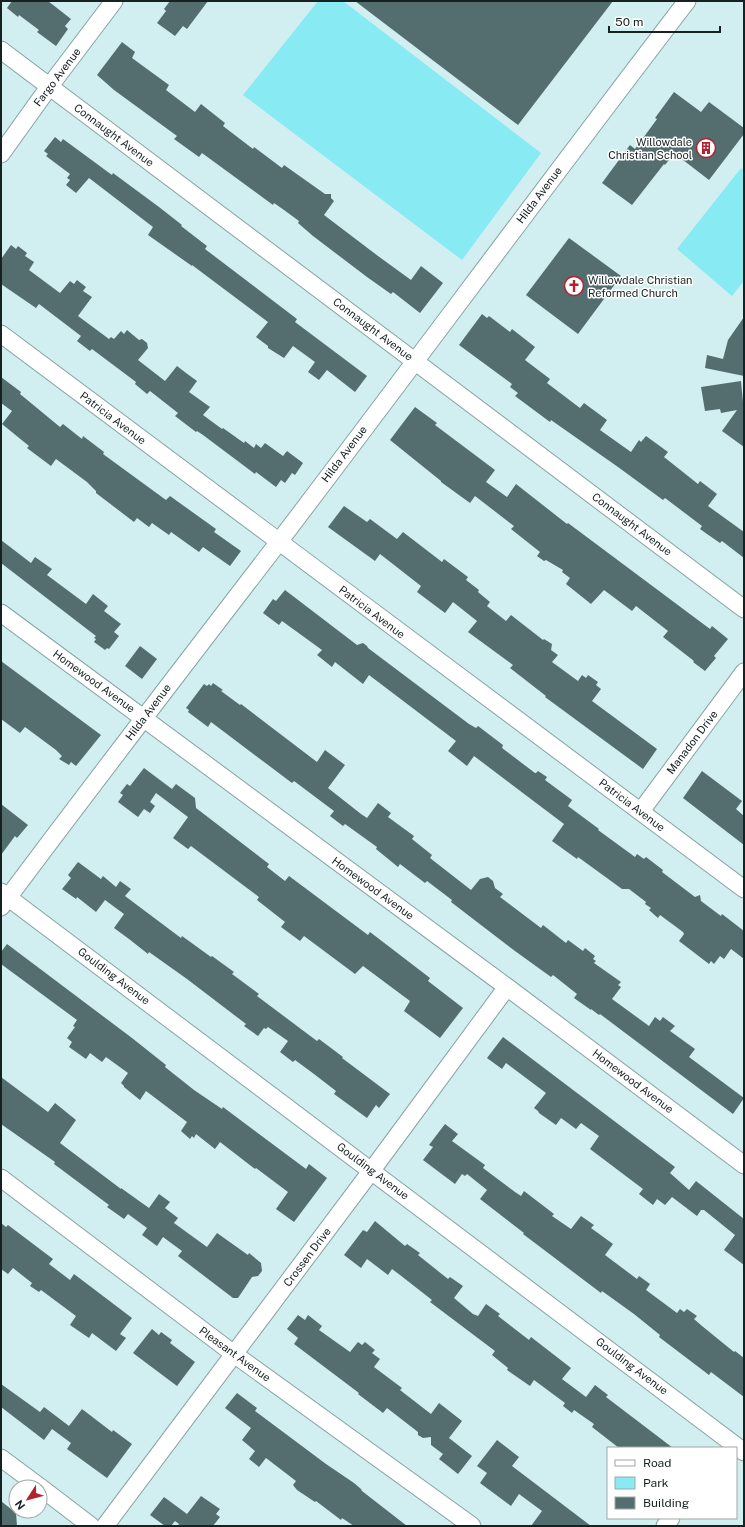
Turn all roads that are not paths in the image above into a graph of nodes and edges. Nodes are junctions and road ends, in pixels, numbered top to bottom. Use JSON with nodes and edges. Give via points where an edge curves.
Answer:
{"nodes":[{"id":1,"x":114,"y":1,"type":"edge"},
{"id":2,"x":687,"y":1,"type":"edge"},
{"id":3,"x":1,"y":50,"type":"edge"},
{"id":4,"x":49,"y":86,"type":"junction"},
{"id":5,"x":1,"y":154,"type":"edge"},
{"id":6,"x":1,"y":334,"type":"edge"},
{"id":7,"x":415,"y":361,"type":"junction"},
{"id":8,"x":278,"y":542,"type":"junction"},
{"id":9,"x":744,"y":609,"type":"edge"},
{"id":10,"x":1,"y":613,"type":"edge"},
{"id":11,"x":744,"y":672,"type":"edge"},
{"id":12,"x":143,"y":718,"type":"junction"},
{"id":13,"x":641,"y":811,"type":"junction"},
{"id":14,"x":744,"y":889,"type":"edge"},
{"id":15,"x":3,"y":898,"type":"edge"},
{"id":16,"x":507,"y":987,"type":"junction"},
{"id":17,"x":744,"y":1165,"type":"edge"},
{"id":18,"x":372,"y":1170,"type":"junction"},
{"id":19,"x":1,"y":1178,"type":"edge"},
{"id":20,"x":234,"y":1354,"type":"junction"},
{"id":21,"x":725,"y":1444,"type":"edge"},
{"id":22,"x":1,"y":1458,"type":"edge"},
{"id":23,"x":29,"y":1479,"type":"edge"},
{"id":24,"x":48,"y":1493,"type":"edge"},
{"id":25,"x":91,"y":1526,"type":"edge"},
{"id":26,"x":105,"y":1526,"type":"edge"},
{"id":27,"x":472,"y":1526,"type":"edge"}],
"edges":[{"from":1,"to":4,"type":"street","name":"Fargo Avenue"},
{"from":2,"to":7,"type":"street","name":"Hilda Avenue"},
{"from":3,"to":4,"type":"street","name":"Connaught Avenue"},
{"from":4,"to":5,"type":"street","name":"Fargo Avenue"},
{"from":4,"to":7,"type":"street","name":"Connaught Avenue"},
{"from":6,"to":8,"type":"street","name":"Patricia Avenue"},
{"from":7,"to":8,"type":"street","name":"Hilda Avenue"},
{"from":7,"to":9,"type":"street","name":"Connaught Avenue"},
{"from":8,"to":12,"type":"street","name":"Hilda Avenue"},
{"from":8,"to":13,"type":"street","name":"Patricia Avenue"},
{"from":10,"to":12,"type":"street","name":"Homewood Avenue"},
{"from":11,"to":13,"type":"street","name":"Manadon Drive"},
{"from":12,"to":15,"type":"street","name":"Hilda Avenue"},
{"from":12,"to":16,"type":"street","name":"Homewood Avenue"},
{"from":13,"to":14,"type":"street","name":"Patricia Avenue"},
{"from":15,"to":18,"type":"street","name":"Goulding Avenue"},
{"from":16,"to":17,"type":"street","name":"Homewood Avenue"},
{"from":16,"to":18,"type":"street","name":"Crossen Drive"},
{"from":18,"to":20,"type":"street","name":"Crossen Drive"},
{"from":18,"to":21,"type":"street","name":"Goulding Avenue"},
{"from":19,"to":20,"type":"street","name":"Pleasant Avenue"},
{"from":20,"to":26,"type":"street","name":"Crossen Drive"},
{"from":20,"to":27,"type":"street","name":"Pleasant Avenue"},
{"from":22,"to":23,"type":"street"},
{"from":24,"to":25,"type":"street"}]}
